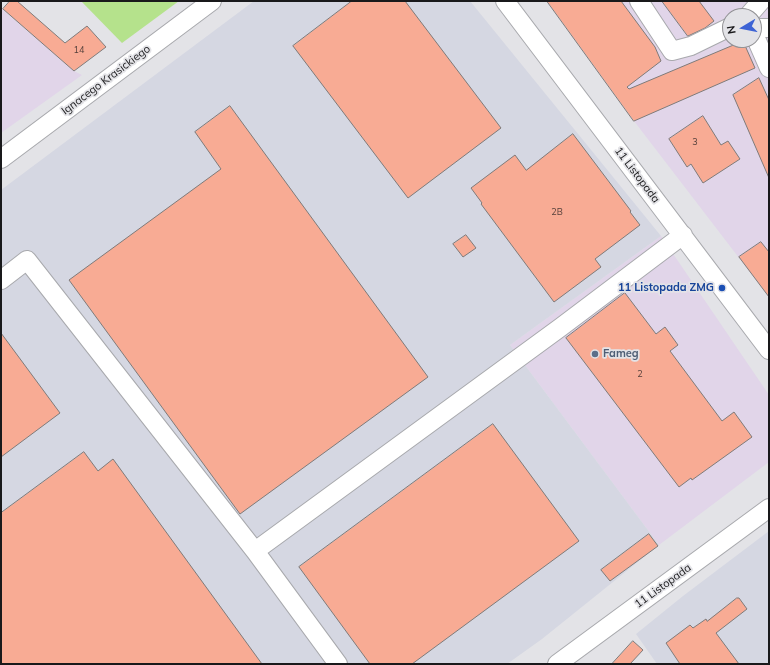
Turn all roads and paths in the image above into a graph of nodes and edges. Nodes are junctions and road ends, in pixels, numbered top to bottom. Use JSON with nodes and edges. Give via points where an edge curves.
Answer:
{"nodes":[{"id":1,"x":212,"y":1,"type":"edge"},
{"id":2,"x":505,"y":1,"type":"edge"},
{"id":3,"x":639,"y":1,"type":"edge"},
{"id":4,"x":722,"y":31,"type":"edge"},
{"id":5,"x":760,"y":48,"type":"edge"},
{"id":6,"x":769,"y":68,"type":"edge"},
{"id":7,"x":1,"y":158,"type":"edge"},
{"id":8,"x":683,"y":235,"type":"junction"},
{"id":9,"x":1,"y":280,"type":"edge"},
{"id":10,"x":769,"y":350,"type":"edge"},
{"id":11,"x":769,"y":508,"type":"edge"},
{"id":12,"x":255,"y":551,"type":"junction"},
{"id":13,"x":338,"y":664,"type":"edge"},
{"id":14,"x":557,"y":664,"type":"edge"}],
"edges":[{"from":1,"to":7,"type":"street","name":"Ignacego Krasickiego"},
{"from":2,"to":8,"type":"street","name":"11 Listopada"},
{"from":3,"to":4,"type":"street","via":[[672,51],[692,46]]},
{"from":5,"to":6,"type":"street"},
{"from":8,"to":10,"type":"street","name":"11 Listopada"},
{"from":8,"to":12,"type":"street"},
{"from":9,"to":12,"type":"street","via":[[27,260]]},
{"from":11,"to":14,"type":"street","name":"11 Listopada"},
{"from":12,"to":13,"type":"street"}]}
